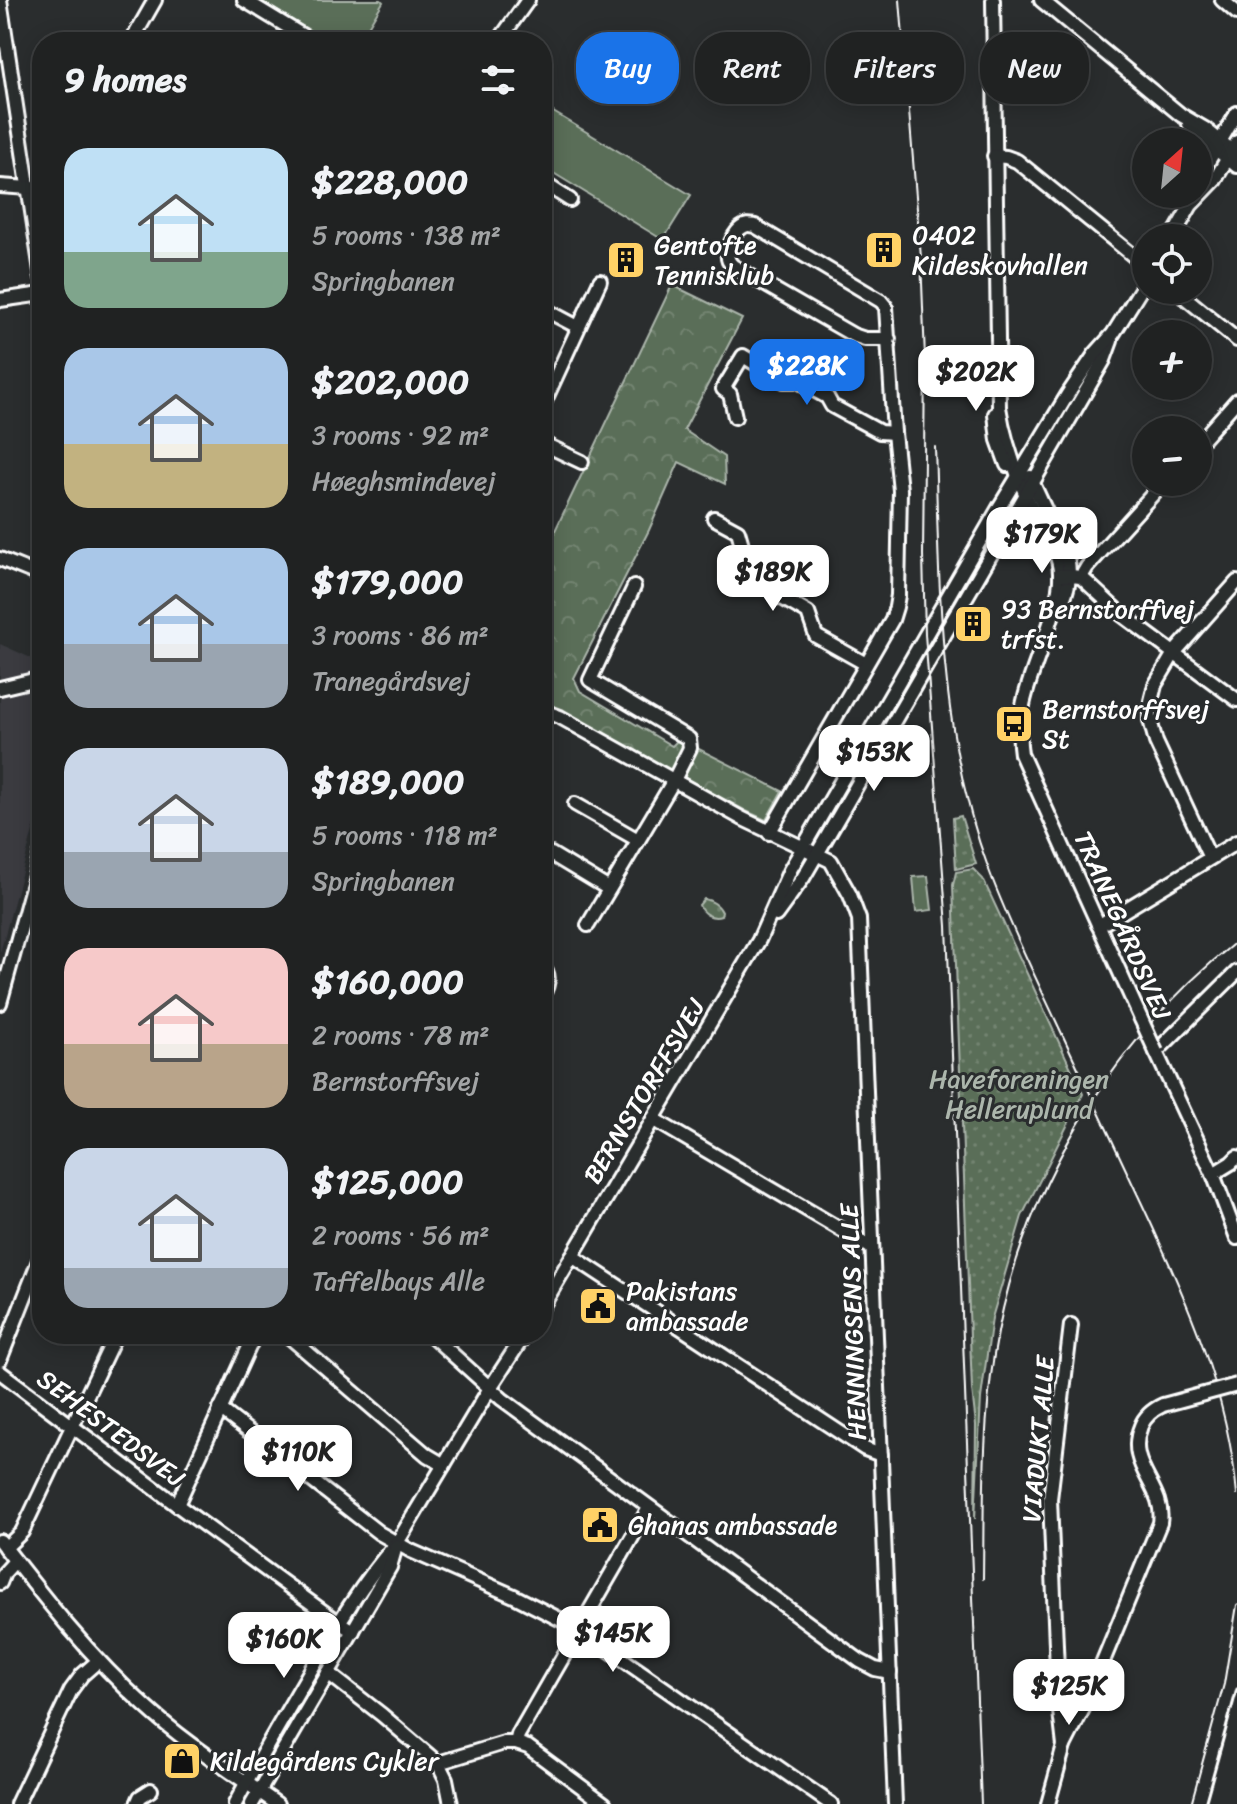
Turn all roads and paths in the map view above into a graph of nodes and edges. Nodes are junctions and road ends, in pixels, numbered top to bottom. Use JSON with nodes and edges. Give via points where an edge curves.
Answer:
{"nodes":[{"id":1,"x":0,"y":0,"type":"edge"},
{"id":2,"x":155,"y":0,"type":"edge"},
{"id":3,"x":244,"y":0,"type":"edge"},
{"id":4,"x":993,"y":0,"type":"edge"},
{"id":5,"x":1041,"y":0,"type":"edge"},
{"id":6,"x":1222,"y":0,"type":"edge"},
{"id":7,"x":523,"y":2,"type":"edge"},
{"id":8,"x":1237,"y":13,"type":"edge"},
{"id":9,"x":137,"y":32,"type":"edge"},
{"id":10,"x":297,"y":32,"type":"edge"},
{"id":11,"x":504,"y":32,"type":"edge"},
{"id":12,"x":5,"y":63,"type":"edge"},
{"id":13,"x":1237,"y":113,"type":"edge"},
{"id":14,"x":1218,"y":145,"type":"junction"},
{"id":15,"x":1234,"y":154,"type":"edge"},
{"id":16,"x":1212,"y":155,"type":"edge"},
{"id":17,"x":994,"y":156,"type":"junction"},
{"id":18,"x":32,"y":171,"type":"edge"},
{"id":19,"x":1212,"y":183,"type":"edge"},
{"id":20,"x":0,"y":186,"type":"edge"},
{"id":21,"x":32,"y":187,"type":"edge"},
{"id":22,"x":552,"y":188,"type":"edge"},
{"id":23,"x":570,"y":200,"type":"dead end"},
{"id":24,"x":1132,"y":255,"type":"edge"},
{"id":25,"x":600,"y":281,"type":"dead end"},
{"id":26,"x":32,"y":295,"type":"edge"},
{"id":27,"x":0,"y":300,"type":"edge"},
{"id":28,"x":1132,"y":303,"type":"edge"},
{"id":29,"x":1193,"y":304,"type":"edge"},
{"id":30,"x":552,"y":313,"type":"edge"},
{"id":31,"x":578,"y":327,"type":"junction"},
{"id":32,"x":1113,"y":334,"type":"junction"},
{"id":33,"x":889,"y":339,"type":"junction"},
{"id":34,"x":1237,"y":340,"type":"edge"},
{"id":35,"x":552,"y":385,"type":"edge"},
{"id":36,"x":998,"y":397,"type":"junction"},
{"id":37,"x":1237,"y":400,"type":"edge"},
{"id":38,"x":735,"y":417,"type":"dead end"},
{"id":39,"x":1212,"y":428,"type":"edge"},
{"id":40,"x":894,"y":433,"type":"junction"},
{"id":41,"x":552,"y":448,"type":"edge"},
{"id":42,"x":582,"y":462,"type":"dead end"},
{"id":43,"x":1022,"y":470,"type":"junction"},
{"id":44,"x":1011,"y":488,"type":"junction"},
{"id":45,"x":1029,"y":488,"type":"junction"},
{"id":46,"x":1151,"y":496,"type":"edge"},
{"id":47,"x":714,"y":518,"type":"dead end"},
{"id":48,"x":0,"y":559,"type":"edge"},
{"id":49,"x":32,"y":572,"type":"edge"},
{"id":50,"x":1070,"y":576,"type":"junction"},
{"id":51,"x":1237,"y":582,"type":"edge"},
{"id":52,"x":634,"y":587,"type":"dead end"},
{"id":53,"x":1174,"y":653,"type":"junction"},
{"id":54,"x":866,"y":664,"type":"junction"},
{"id":55,"x":32,"y":680,"type":"edge"},
{"id":56,"x":0,"y":688,"type":"edge"},
{"id":57,"x":1237,"y":700,"type":"edge"},
{"id":58,"x":552,"y":714,"type":"edge"},
{"id":59,"x":674,"y":780,"type":"junction"},
{"id":60,"x":575,"y":804,"type":"dead end"},
{"id":61,"x":769,"y":833,"type":"junction"},
{"id":62,"x":638,"y":840,"type":"junction"},
{"id":63,"x":1237,"y":842,"type":"edge"},
{"id":64,"x":803,"y":848,"type":"junction"},
{"id":65,"x":817,"y":854,"type":"junction"},
{"id":66,"x":552,"y":855,"type":"edge"},
{"id":67,"x":1210,"y":858,"type":"junction"},
{"id":68,"x":32,"y":887,"type":"edge"},
{"id":69,"x":609,"y":889,"type":"junction"},
{"id":70,"x":588,"y":925,"type":"dead end"},
{"id":71,"x":1098,"y":925,"type":"junction"},
{"id":72,"x":759,"y":940,"type":"junction"},
{"id":73,"x":1237,"y":972,"type":"edge"},
{"id":74,"x":0,"y":1003,"type":"edge"},
{"id":75,"x":1156,"y":1052,"type":"junction"},
{"id":76,"x":653,"y":1119,"type":"junction"},
{"id":77,"x":1237,"y":1157,"type":"edge"},
{"id":78,"x":1213,"y":1174,"type":"junction"},
{"id":79,"x":1237,"y":1238,"type":"edge"},
{"id":80,"x":872,"y":1248,"type":"junction"},
{"id":81,"x":572,"y":1256,"type":"junction"},
{"id":82,"x":32,"y":1278,"type":"edge"},
{"id":83,"x":552,"y":1287,"type":"edge"},
{"id":84,"x":1071,"y":1325,"type":"dead end"},
{"id":85,"x":111,"y":1344,"type":"edge"},
{"id":86,"x":250,"y":1344,"type":"edge"},
{"id":87,"x":298,"y":1344,"type":"edge"},
{"id":88,"x":441,"y":1344,"type":"edge"},
{"id":89,"x":519,"y":1344,"type":"edge"},
{"id":90,"x":0,"y":1360,"type":"edge"},
{"id":91,"x":0,"y":1372,"type":"edge"},
{"id":92,"x":1237,"y":1385,"type":"edge"},
{"id":93,"x":490,"y":1388,"type":"junction"},
{"id":94,"x":220,"y":1409,"type":"junction"},
{"id":95,"x":72,"y":1427,"type":"junction"},
{"id":96,"x":881,"y":1455,"type":"junction"},
{"id":97,"x":444,"y":1465,"type":"junction"},
{"id":98,"x":177,"y":1505,"type":"junction"},
{"id":99,"x":649,"y":1508,"type":"junction"},
{"id":100,"x":397,"y":1543,"type":"junction"},
{"id":101,"x":3,"y":1545,"type":"edge"},
{"id":102,"x":15,"y":1561,"type":"junction"},
{"id":103,"x":0,"y":1583,"type":"edge"},
{"id":104,"x":340,"y":1622,"type":"junction"},
{"id":105,"x":579,"y":1629,"type":"junction"},
{"id":106,"x":353,"y":1631,"type":"junction"},
{"id":107,"x":98,"y":1661,"type":"junction"},
{"id":108,"x":890,"y":1672,"type":"junction"},
{"id":109,"x":328,"y":1673,"type":"junction"},
{"id":110,"x":1058,"y":1700,"type":"junction"},
{"id":111,"x":1085,"y":1705,"type":"junction"},
{"id":112,"x":516,"y":1743,"type":"junction"},
{"id":113,"x":1064,"y":1746,"type":"junction"},
{"id":114,"x":438,"y":1763,"type":"junction"},
{"id":115,"x":246,"y":1782,"type":"junction"},
{"id":116,"x":151,"y":1790,"type":"dead end"},
{"id":117,"x":259,"y":1792,"type":"junction"},
{"id":118,"x":17,"y":1804,"type":"edge"},
{"id":119,"x":137,"y":1804,"type":"edge"},
{"id":120,"x":235,"y":1804,"type":"edge"},
{"id":121,"x":252,"y":1804,"type":"edge"},
{"id":122,"x":277,"y":1804,"type":"edge"},
{"id":123,"x":451,"y":1804,"type":"edge"},
{"id":124,"x":605,"y":1804,"type":"edge"},
{"id":125,"x":831,"y":1804,"type":"edge"},
{"id":126,"x":895,"y":1804,"type":"edge"},
{"id":127,"x":1048,"y":1804,"type":"edge"}],
"edges":[{"from":1,"to":12,"type":"street"},
{"from":2,"to":9,"type":"street"},
{"from":3,"to":10,"type":"street"},
{"from":4,"to":17,"type":"street"},
{"from":5,"to":14,"type":"street","via":[[1205,129]]},
{"from":6,"to":8,"type":"street"},
{"from":7,"to":11,"type":"street"},
{"from":12,"to":18,"type":"street"},
{"from":13,"to":14,"type":"street"},
{"from":14,"to":15,"type":"street"},
{"from":14,"to":16,"type":"street"},
{"from":15,"to":19,"type":"street"},
{"from":17,"to":24,"type":"street","via":[[1017,161]]},
{"from":17,"to":36,"type":"street"},
{"from":20,"to":21,"type":"street"},
{"from":22,"to":23,"type":"street"},
{"from":25,"to":31,"type":"street"},
{"from":26,"to":27,"type":"street"},
{"from":28,"to":32,"type":"street","name":"BERNSTORFFSVEJ"},
{"from":29,"to":34,"type":"street"},
{"from":30,"to":31,"type":"street"},
{"from":31,"to":35,"type":"street"},
{"from":32,"to":43,"type":"street","name":"BERNSTORFFSVEJ","via":[[1076,382]]},
{"from":32,"to":45,"type":"street","name":"BERNSTORFFSVEJ","via":[[1104,360]]},
{"from":33,"to":33,"type":"street","via":[[881,301],[755,226],[736,232],[727,253],[733,266],[853,335]]},
{"from":33,"to":40,"type":"street"},
{"from":36,"to":43,"type":"street","via":[[1000,417]]},
{"from":36,"to":44,"type":"street","via":[[994,418]]},
{"from":37,"to":39,"type":"street"},
{"from":38,"to":40,"type":"street","via":[[730,394],[723,389],[743,356],[784,381],[798,381],[827,397],[832,406],[880,432]]},
{"from":40,"to":54,"type":"street","via":[[900,490],[898,595],[892,620]]},
{"from":41,"to":42,"type":"street"},
{"from":43,"to":44,"type":"street","name":"BERNSTORFFSVEJ"},
{"from":43,"to":45,"type":"street"},
{"from":44,"to":64,"type":"street","name":"BERNSTORFFSVEJ"},
{"from":45,"to":50,"type":"street","via":[[1063,545]]},
{"from":45,"to":65,"type":"street","name":"BERNSTORFFSVEJ"},
{"from":46,"to":50,"type":"street","name":"TRANEGÅRDSVEJ","via":[[1087,567]]},
{"from":47,"to":54,"type":"street","via":[[738,531],[744,552],[773,569],[780,597],[808,613],[816,636]]},
{"from":48,"to":49,"type":"street"},
{"from":50,"to":53,"type":"street"},
{"from":50,"to":71,"type":"street","name":"TRANEGÅRDSVEJ","via":[[1021,712],[1019,734],[1021,754]]},
{"from":51,"to":53,"type":"street"},
{"from":52,"to":59,"type":"street","via":[[590,680],[689,739],[690,748]]},
{"from":53,"to":57,"type":"street"},
{"from":53,"to":67,"type":"street","via":[[1155,685],[1150,720]]},
{"from":54,"to":61,"type":"street"},
{"from":55,"to":56,"type":"street"},
{"from":58,"to":59,"type":"street"},
{"from":59,"to":61,"type":"street"},
{"from":59,"to":62,"type":"street"},
{"from":60,"to":62,"type":"street"},
{"from":61,"to":64,"type":"street"},
{"from":62,"to":69,"type":"street"},
{"from":63,"to":67,"type":"street"},
{"from":64,"to":65,"type":"street"},
{"from":64,"to":72,"type":"street","name":"BERNSTORFFSVEJ"},
{"from":65,"to":72,"type":"street","name":"BERNSTORFFSVEJ"},
{"from":65,"to":80,"type":"street","name":"HENNINGSENS ALLE","via":[[833,864],[859,919]]},
{"from":66,"to":69,"type":"street"},
{"from":67,"to":71,"type":"street"},
{"from":68,"to":74,"type":"street"},
{"from":69,"to":70,"type":"street"},
{"from":71,"to":75,"type":"street","name":"TRANEGÅRDSVEJ","bridge":true},
{"from":72,"to":76,"type":"street","name":"BERNSTORFFSVEJ"},
{"from":73,"to":75,"type":"street"},
{"from":75,"to":78,"type":"street","name":"TRANEGÅRDSVEJ"},
{"from":76,"to":80,"type":"street"},
{"from":76,"to":81,"type":"street","name":"BERNSTORFFSVEJ"},
{"from":77,"to":78,"type":"street"},
{"from":78,"to":79,"type":"street","name":"TRANEGÅRDSVEJ"},
{"from":80,"to":96,"type":"street","name":"HENNINGSENS ALLE"},
{"from":81,"to":83,"type":"street","name":"BERNSTORFFSVEJ"},
{"from":81,"to":96,"type":"street"},
{"from":82,"to":90,"type":"street"},
{"from":84,"to":110,"type":"street","name":"VIADUKT ALLE","via":[[1050,1499]]},
{"from":85,"to":95,"type":"street"},
{"from":86,"to":94,"type":"street"},
{"from":87,"to":97,"type":"street"},
{"from":88,"to":93,"type":"street"},
{"from":89,"to":93,"type":"street"},
{"from":91,"to":95,"type":"street","name":"SEHESTEDSVEJ"},
{"from":92,"to":111,"type":"street","bridge":true,"via":[[1163,1405],[1144,1418],[1137,1459],[1160,1502],[1160,1523]]},
{"from":93,"to":97,"type":"street"},
{"from":93,"to":99,"type":"street"},
{"from":94,"to":98,"type":"street"},
{"from":94,"to":100,"type":"street"},
{"from":95,"to":98,"type":"street","name":"SEHESTEDSVEJ"},
{"from":95,"to":101,"type":"street","via":[[22,1532]]},
{"from":96,"to":108,"type":"street","name":"HENNINGSENS ALLE"},
{"from":97,"to":100,"type":"street"},
{"from":98,"to":104,"type":"street","name":"SEHESTEDSVEJ"},
{"from":99,"to":105,"type":"street"},
{"from":99,"to":108,"type":"street","via":[[860,1661]]},
{"from":100,"to":104,"type":"street"},
{"from":100,"to":105,"type":"street"},
{"from":100,"to":106,"type":"street","via":[[390,1567]]},
{"from":101,"to":102,"type":"street"},
{"from":102,"to":103,"type":"street"},
{"from":102,"to":107,"type":"street"},
{"from":104,"to":106,"type":"street","name":"SEHESTEDSVEJ"},
{"from":104,"to":115,"type":"street"},
{"from":105,"to":112,"type":"street"},
{"from":105,"to":125,"type":"street"},
{"from":106,"to":109,"type":"street"},
{"from":107,"to":115,"type":"street","via":[[160,1719]]},
{"from":107,"to":118,"type":"street","via":[[71,1690]]},
{"from":108,"to":126,"type":"street","name":"HENNINGSENS ALLE"},
{"from":109,"to":114,"type":"street"},
{"from":109,"to":117,"type":"street"},
{"from":110,"to":111,"type":"street","via":[[1073,1709]]},
{"from":110,"to":113,"type":"street","name":"VIADUKT ALLE"},
{"from":111,"to":113,"type":"street"},
{"from":112,"to":114,"type":"street"},
{"from":112,"to":124,"type":"street"},
{"from":113,"to":127,"type":"street"},
{"from":114,"to":123,"type":"street"},
{"from":115,"to":117,"type":"street"},
{"from":115,"to":120,"type":"street"},
{"from":116,"to":119,"type":"street"},
{"from":117,"to":121,"type":"street"},
{"from":117,"to":122,"type":"street"}]}
